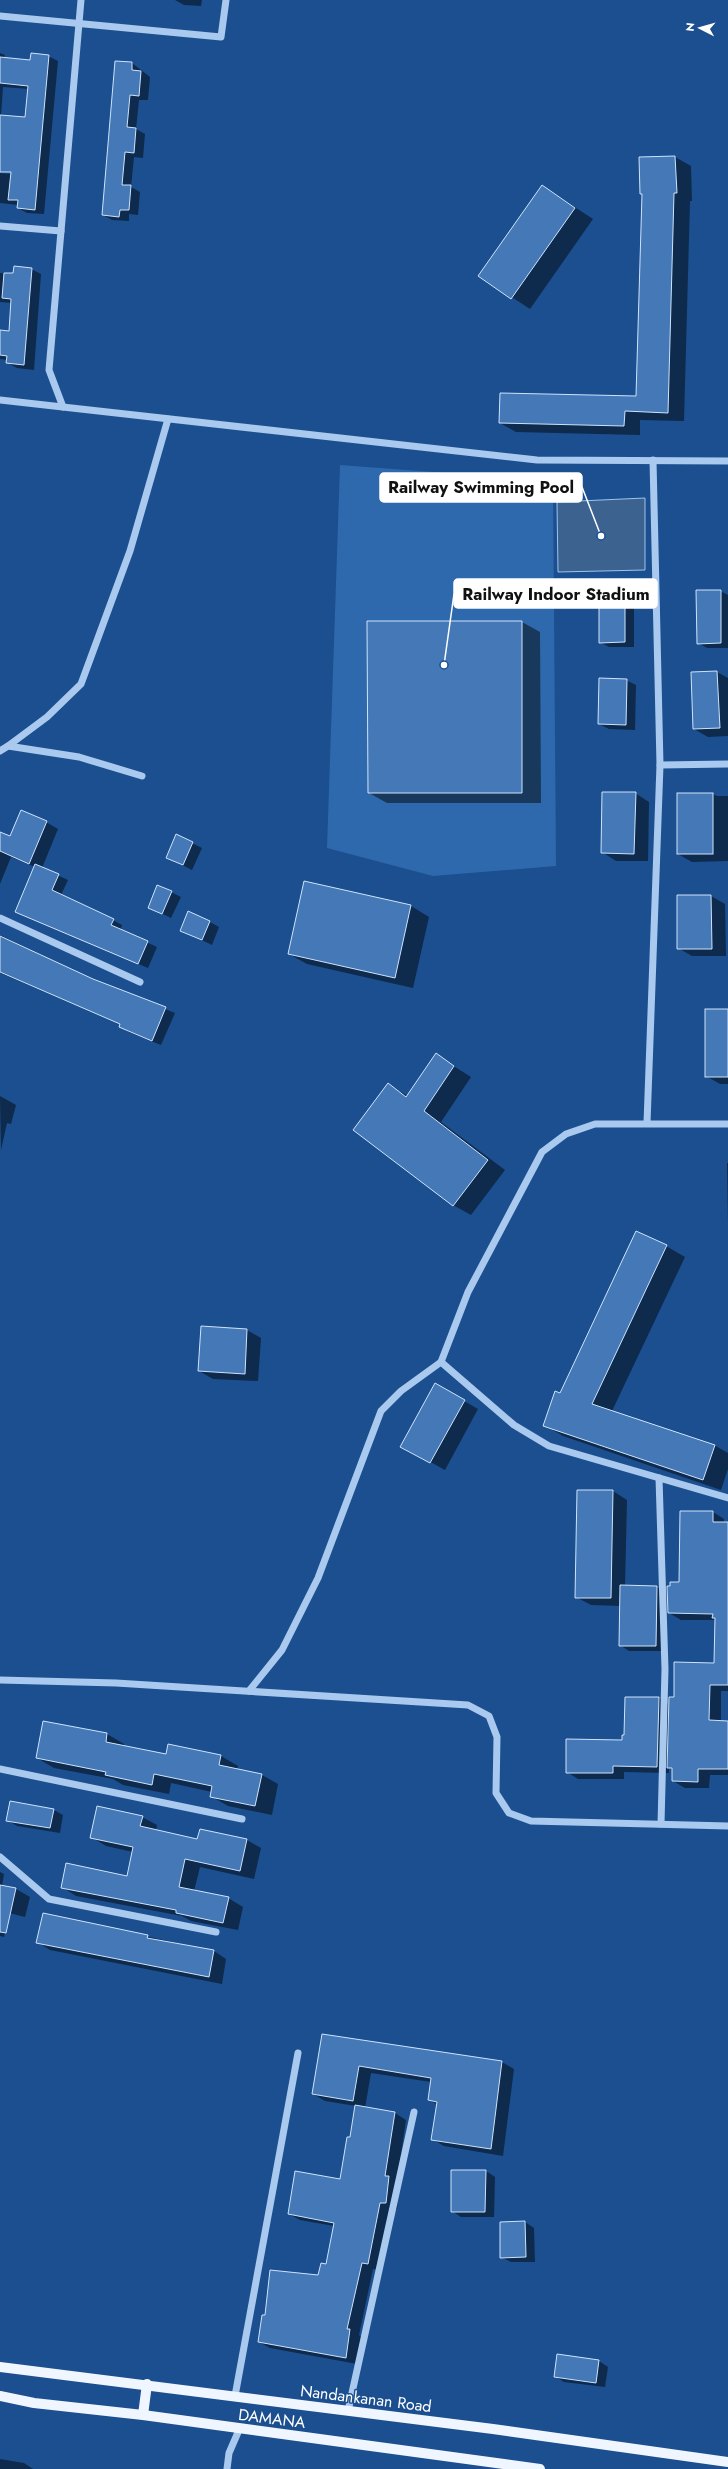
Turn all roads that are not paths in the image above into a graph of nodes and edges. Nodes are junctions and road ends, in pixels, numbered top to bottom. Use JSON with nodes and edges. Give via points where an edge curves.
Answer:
{"nodes":[{"id":1,"x":81,"y":0,"type":"edge"},
{"id":2,"x":226,"y":0,"type":"edge"},
{"id":3,"x":0,"y":16,"type":"edge"},
{"id":4,"x":79,"y":24,"type":"junction"},
{"id":5,"x":0,"y":226,"type":"edge"},
{"id":6,"x":61,"y":231,"type":"junction"},
{"id":7,"x":0,"y":400,"type":"edge"},
{"id":8,"x":63,"y":407,"type":"junction"},
{"id":9,"x":168,"y":419,"type":"junction"},
{"id":10,"x":653,"y":460,"type":"junction"},
{"id":11,"x":728,"y":461,"type":"edge"},
{"id":12,"x":8,"y":746,"type":"junction"},
{"id":13,"x":0,"y":751,"type":"edge"},
{"id":14,"x":728,"y":764,"type":"edge"},
{"id":15,"x":660,"y":765,"type":"junction"},
{"id":16,"x":142,"y":776,"type":"dead end"},
{"id":17,"x":0,"y":918,"type":"edge"},
{"id":18,"x":140,"y":982,"type":"dead end"},
{"id":19,"x":647,"y":1123,"type":"junction"},
{"id":20,"x":728,"y":1124,"type":"edge"},
{"id":21,"x":441,"y":1362,"type":"junction"},
{"id":22,"x":659,"y":1478,"type":"junction"},
{"id":23,"x":728,"y":1498,"type":"edge"},
{"id":24,"x":0,"y":1680,"type":"edge"},
{"id":25,"x":249,"y":1692,"type":"junction"},
{"id":26,"x":0,"y":1769,"type":"edge"},
{"id":27,"x":242,"y":1819,"type":"dead end"},
{"id":28,"x":661,"y":1824,"type":"junction"},
{"id":29,"x":728,"y":1826,"type":"edge"},
{"id":30,"x":0,"y":1857,"type":"edge"},
{"id":31,"x":216,"y":1932,"type":"dead end"},
{"id":32,"x":298,"y":2053,"type":"dead end"},
{"id":33,"x":414,"y":2112,"type":"dead end"},
{"id":34,"x":0,"y":2367,"type":"edge"},
{"id":35,"x":147,"y":2384,"type":"junction"},
{"id":36,"x":0,"y":2396,"type":"edge"},
{"id":37,"x":235,"y":2396,"type":"junction"},
{"id":38,"x":348,"y":2411,"type":"junction"},
{"id":39,"x":143,"y":2415,"type":"junction"},
{"id":40,"x":238,"y":2430,"type":"junction"},
{"id":41,"x":728,"y":2462,"type":"edge"},
{"id":42,"x":502,"y":2466,"type":"edge"},
{"id":43,"x":227,"y":2469,"type":"edge"},
{"id":44,"x":540,"y":2469,"type":"edge"}],
"edges":[{"from":1,"to":4,"type":"street"},
{"from":2,"to":4,"type":"street","via":[[221,37]]},
{"from":3,"to":4,"type":"street"},
{"from":4,"to":6,"type":"street"},
{"from":5,"to":6,"type":"street"},
{"from":6,"to":8,"type":"street","via":[[49,370]]},
{"from":7,"to":8,"type":"street"},
{"from":8,"to":9,"type":"street"},
{"from":9,"to":10,"type":"street","via":[[537,460]]},
{"from":9,"to":12,"type":"street","via":[[130,551],[81,684],[47,717]]},
{"from":10,"to":11,"type":"street"},
{"from":10,"to":15,"type":"street"},
{"from":12,"to":13,"type":"street"},
{"from":12,"to":16,"type":"street","via":[[79,757]]},
{"from":14,"to":15,"type":"street"},
{"from":15,"to":19,"type":"street"},
{"from":17,"to":18,"type":"street"},
{"from":19,"to":20,"type":"street"},
{"from":19,"to":21,"type":"street","via":[[595,1124],[566,1134],[542,1152],[468,1292]]},
{"from":21,"to":22,"type":"street","via":[[514,1425],[549,1446]]},
{"from":21,"to":25,"type":"street","via":[[401,1392],[381,1411],[318,1578],[282,1650]]},
{"from":22,"to":23,"type":"street"},
{"from":22,"to":28,"type":"street","via":[[665,1669]]},
{"from":24,"to":25,"type":"street","via":[[116,1682]]},
{"from":25,"to":28,"type":"street","via":[[468,1705],[489,1716],[497,1737],[496,1793],[509,1813],[531,1822]]},
{"from":26,"to":27,"type":"street"},
{"from":28,"to":29,"type":"street"},
{"from":30,"to":31,"type":"street","via":[[49,1899]]},
{"from":32,"to":37,"type":"street"},
{"from":33,"to":38,"type":"street"},
{"from":34,"to":35,"type":"main road","name":"Nandankanan Road"},
{"from":35,"to":37,"type":"main road","name":"Nandankanan Road"},
{"from":35,"to":39,"type":"main road"},
{"from":36,"to":39,"type":"main road","name":"DAMANA","via":[[34,2403]]},
{"from":37,"to":38,"type":"main road","name":"Nandankanan Road"},
{"from":38,"to":41,"type":"main road","name":"Nandankanan Road"},
{"from":39,"to":40,"type":"main road","name":"DAMANA"},
{"from":40,"to":42,"type":"main road","name":"DAMANA"},
{"from":40,"to":43,"type":"street","via":[[229,2453]]},
{"from":42,"to":44,"type":"main road","name":"DAMANA"}]}
